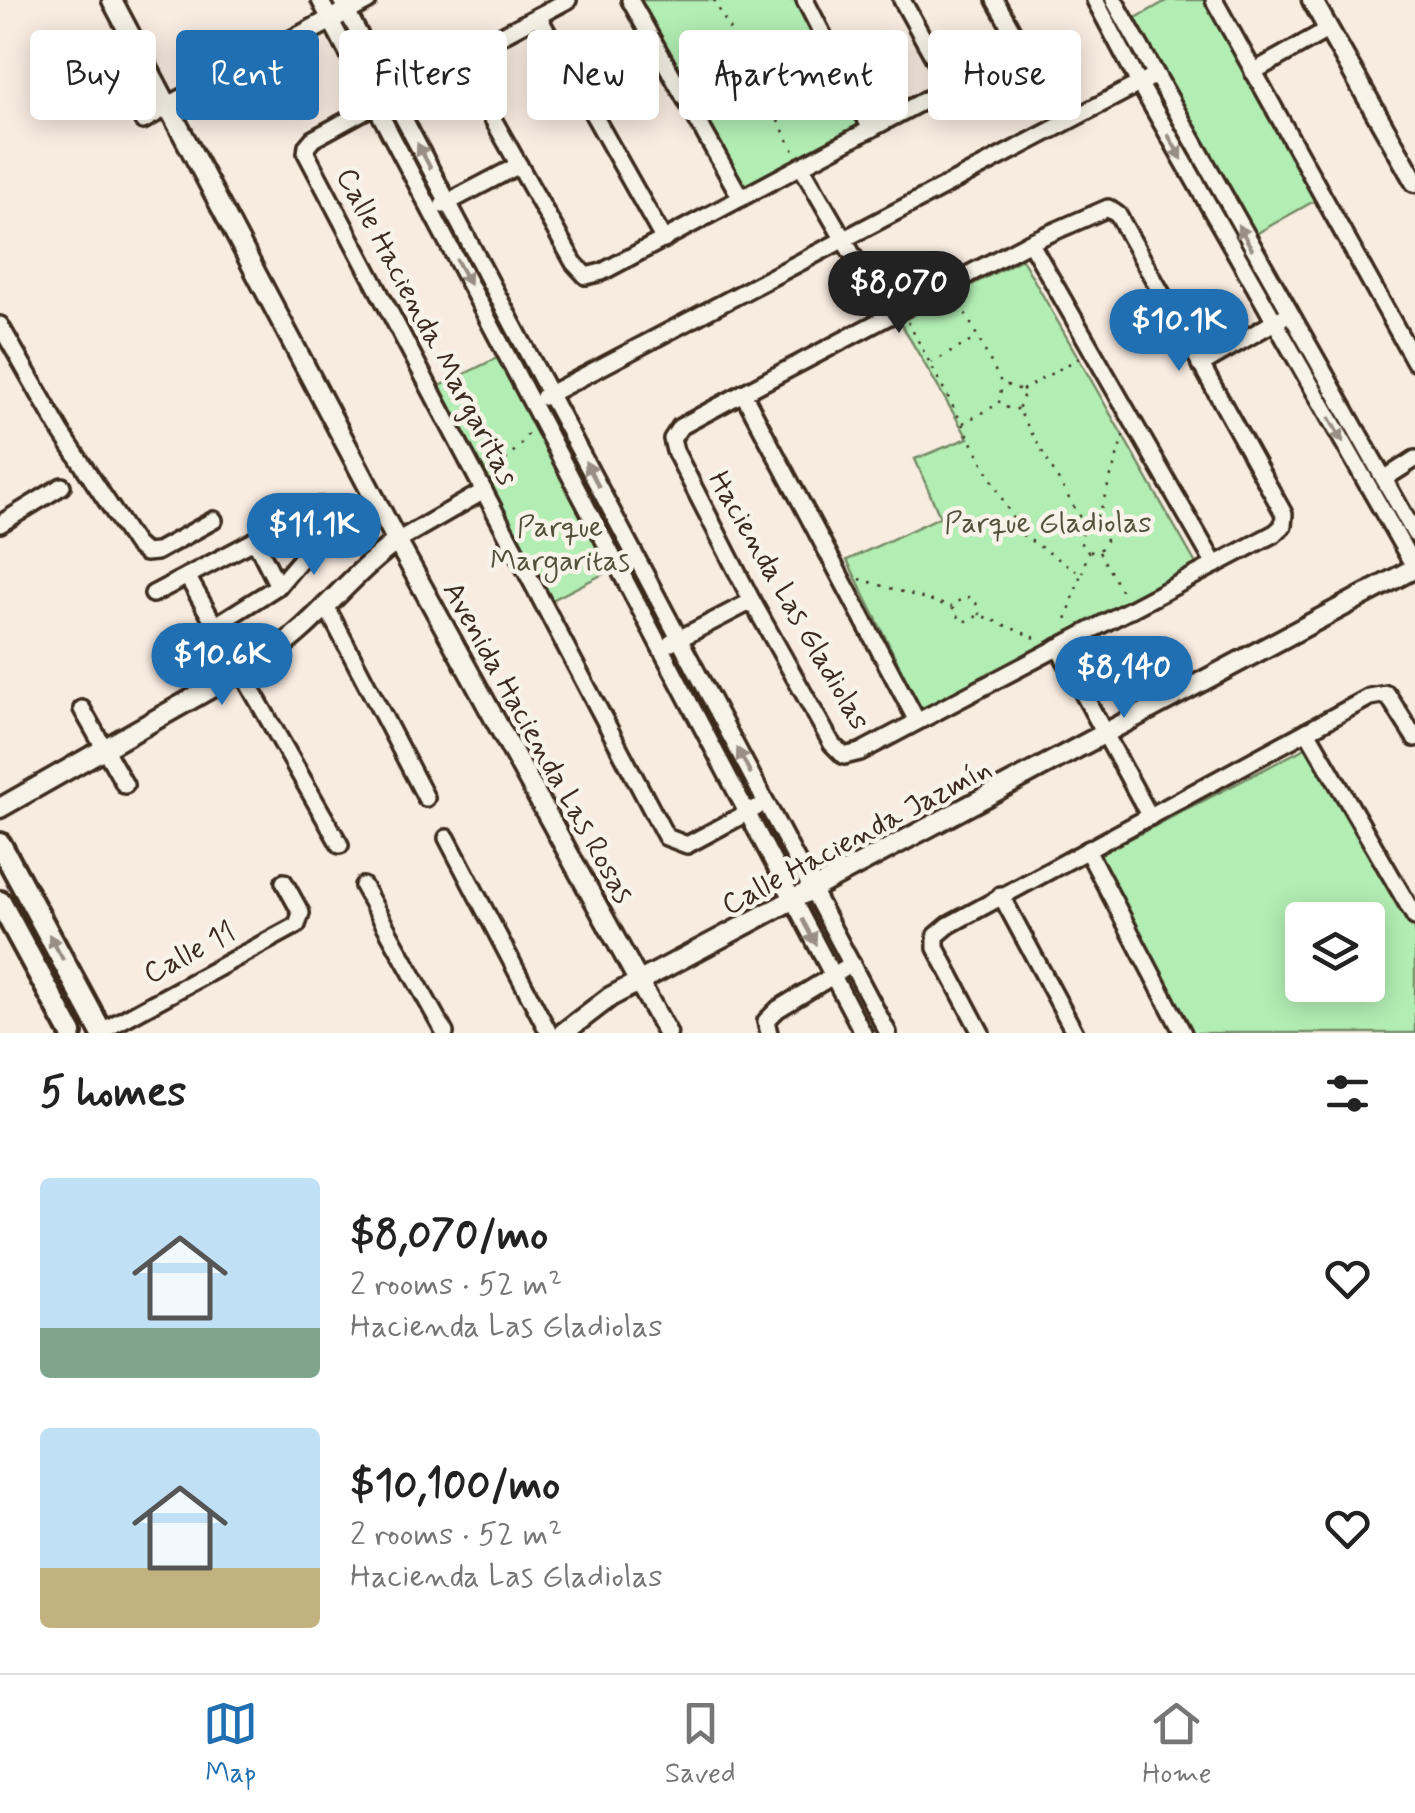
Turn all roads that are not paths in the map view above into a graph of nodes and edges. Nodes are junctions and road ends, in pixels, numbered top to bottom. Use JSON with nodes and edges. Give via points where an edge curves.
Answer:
{"nodes":[{"id":1,"x":112,"y":0,"type":"edge"},
{"id":2,"x":320,"y":0,"type":"edge"},
{"id":3,"x":367,"y":0,"type":"edge"},
{"id":4,"x":568,"y":0,"type":"edge"},
{"id":5,"x":630,"y":0,"type":"edge"},
{"id":6,"x":806,"y":0,"type":"edge"},
{"id":7,"x":902,"y":0,"type":"edge"},
{"id":8,"x":995,"y":0,"type":"edge"},
{"id":9,"x":1095,"y":0,"type":"edge"},
{"id":10,"x":1114,"y":0,"type":"edge"},
{"id":11,"x":1214,"y":0,"type":"edge"},
{"id":12,"x":1312,"y":0,"type":"edge"},
{"id":13,"x":339,"y":10,"type":"edge"},
{"id":14,"x":538,"y":16,"type":"junction"},
{"id":15,"x":1012,"y":30,"type":"edge"},
{"id":16,"x":1327,"y":30,"type":"junction"},
{"id":17,"x":928,"y":47,"type":"edge"},
{"id":18,"x":1253,"y":72,"type":"junction"},
{"id":19,"x":1146,"y":79,"type":"junction"},
{"id":20,"x":928,"y":99,"type":"edge"},
{"id":21,"x":168,"y":107,"type":"junction"},
{"id":22,"x":347,"y":120,"type":"edge"},
{"id":23,"x":383,"y":120,"type":"edge"},
{"id":24,"x":405,"y":120,"type":"edge"},
{"id":25,"x":143,"y":121,"type":"dead end"},
{"id":26,"x":871,"y":129,"type":"junction"},
{"id":27,"x":519,"y":165,"type":"junction"},
{"id":28,"x":802,"y":166,"type":"junction"},
{"id":29,"x":1415,"y":182,"type":"edge"},
{"id":30,"x":741,"y":198,"type":"junction"},
{"id":31,"x":448,"y":202,"type":"junction"},
{"id":32,"x":431,"y":212,"type":"junction"},
{"id":33,"x":664,"y":240,"type":"junction"},
{"id":34,"x":843,"y":240,"type":"junction"},
{"id":35,"x":1030,"y":242,"type":"junction"},
{"id":36,"x":895,"y":313,"type":"junction"},
{"id":37,"x":1281,"y":318,"type":"junction"},
{"id":38,"x":0,"y":325,"type":"edge"},
{"id":39,"x":1415,"y":362,"type":"edge"},
{"id":40,"x":1200,"y":365,"type":"junction"},
{"id":41,"x":742,"y":392,"type":"junction"},
{"id":42,"x":550,"y":394,"type":"junction"},
{"id":43,"x":535,"y":409,"type":"junction"},
{"id":44,"x":1415,"y":459,"type":"edge"},
{"id":45,"x":1384,"y":479,"type":"junction"},
{"id":46,"x":62,"y":486,"type":"dead end"},
{"id":47,"x":484,"y":491,"type":"junction"},
{"id":48,"x":214,"y":520,"type":"dead end"},
{"id":49,"x":0,"y":524,"type":"edge"},
{"id":50,"x":1415,"y":534,"type":"edge"},
{"id":51,"x":255,"y":540,"type":"junction"},
{"id":52,"x":397,"y":540,"type":"junction"},
{"id":53,"x":1215,"y":565,"type":"junction"},
{"id":54,"x":1415,"y":568,"type":"edge"},
{"id":55,"x":187,"y":576,"type":"junction"},
{"id":56,"x":278,"y":586,"type":"junction"},
{"id":57,"x":153,"y":594,"type":"dead end"},
{"id":58,"x":752,"y":601,"type":"junction"},
{"id":59,"x":326,"y":606,"type":"junction"},
{"id":60,"x":216,"y":625,"type":"junction"},
{"id":61,"x":680,"y":638,"type":"junction"},
{"id":62,"x":1058,"y":647,"type":"junction"},
{"id":63,"x":660,"y":648,"type":"junction"},
{"id":64,"x":242,"y":670,"type":"junction"},
{"id":65,"x":82,"y":709,"type":"dead end"},
{"id":66,"x":917,"y":721,"type":"junction"},
{"id":67,"x":1307,"y":732,"type":"junction"},
{"id":68,"x":1106,"y":734,"type":"junction"},
{"id":69,"x":1415,"y":738,"type":"edge"},
{"id":70,"x":106,"y":746,"type":"junction"},
{"id":71,"x":126,"y":786,"type":"dead end"},
{"id":72,"x":426,"y":798,"type":"dead end"},
{"id":73,"x":766,"y":803,"type":"junction"},
{"id":74,"x":0,"y":808,"type":"edge"},
{"id":75,"x":747,"y":813,"type":"junction"},
{"id":76,"x":1150,"y":817,"type":"junction"},
{"id":77,"x":447,"y":838,"type":"dead end"},
{"id":78,"x":0,"y":844,"type":"edge"},
{"id":79,"x":340,"y":845,"type":"dead end"},
{"id":80,"x":1087,"y":850,"type":"junction"},
{"id":81,"x":284,"y":882,"type":"dead end"},
{"id":82,"x":363,"y":886,"type":"dead end"},
{"id":83,"x":813,"y":890,"type":"junction"},
{"id":84,"x":1001,"y":895,"type":"junction"},
{"id":85,"x":793,"y":901,"type":"junction"},
{"id":86,"x":0,"y":902,"type":"edge"},
{"id":87,"x":1415,"y":918,"type":"edge"},
{"id":88,"x":852,"y":964,"type":"junction"},
{"id":89,"x":832,"y":976,"type":"junction"},
{"id":90,"x":640,"y":983,"type":"junction"},
{"id":91,"x":102,"y":1032,"type":"edge"},
{"id":92,"x":71,"y":1033,"type":"edge"},
{"id":93,"x":445,"y":1033,"type":"edge"},
{"id":94,"x":549,"y":1033,"type":"edge"},
{"id":95,"x":563,"y":1033,"type":"edge"},
{"id":96,"x":667,"y":1033,"type":"edge"},
{"id":97,"x":769,"y":1033,"type":"edge"},
{"id":98,"x":862,"y":1033,"type":"edge"},
{"id":99,"x":888,"y":1033,"type":"edge"},
{"id":100,"x":981,"y":1033,"type":"edge"},
{"id":101,"x":1075,"y":1033,"type":"edge"},
{"id":102,"x":1183,"y":1033,"type":"edge"}],
"edges":[{"from":1,"to":21,"type":"street","name":"Avenida Hacienda Las Rosas"},
{"from":2,"to":13,"type":"street"},
{"from":3,"to":13,"type":"street"},
{"from":4,"to":14,"type":"street"},
{"from":5,"to":30,"type":"street"},
{"from":6,"to":26,"type":"street"},
{"from":7,"to":17,"type":"street"},
{"from":8,"to":15,"type":"street"},
{"from":9,"to":19,"type":"street"},
{"from":10,"to":19,"type":"street"},
{"from":11,"to":18,"type":"street"},
{"from":12,"to":16,"type":"street"},
{"from":13,"to":21,"type":"street"},
{"from":14,"to":27,"type":"street","via":[[467,58],[467,72]]},
{"from":14,"to":33,"type":"street"},
{"from":16,"to":18,"type":"street"},
{"from":16,"to":29,"type":"street"},
{"from":18,"to":39,"type":"street"},
{"from":19,"to":34,"type":"street"},
{"from":19,"to":37,"type":"street"},
{"from":20,"to":26,"type":"street"},
{"from":21,"to":25,"type":"street"},
{"from":21,"to":52,"type":"street","name":"Avenida Hacienda Las Rosas"},
{"from":22,"to":47,"type":"street","name":"Calle Hacienda Margaritas","via":[[313,139],[306,153]]},
{"from":23,"to":32,"type":"street"},
{"from":31,"to":24,"type":"street","one_way":true},
{"from":26,"to":28,"type":"street"},
{"from":27,"to":31,"type":"street"},
{"from":27,"to":33,"type":"street","via":[[586,276]]},
{"from":28,"to":30,"type":"street"},
{"from":28,"to":34,"type":"street"},
{"from":30,"to":33,"type":"street"},
{"from":31,"to":32,"type":"street"},
{"from":31,"to":42,"type":"street"},
{"from":32,"to":43,"type":"street","one_way":true},
{"from":34,"to":36,"type":"street"},
{"from":34,"to":42,"type":"street"},
{"from":35,"to":36,"type":"street","name":"Hacienda Las Gladiolas"},
{"from":35,"to":40,"type":"street","name":"Hacienda Las Gladiolas","via":[[1108,208],[1118,215]]},
{"from":35,"to":53,"type":"street"},
{"from":36,"to":41,"type":"street","name":"Hacienda Las Gladiolas"},
{"from":37,"to":40,"type":"street"},
{"from":37,"to":45,"type":"street"},
{"from":37,"to":54,"type":"street","one_way":true},
{"from":38,"to":48,"type":"street","via":[[135,544],[156,552]]},
{"from":40,"to":53,"type":"street","name":"Hacienda Las Gladiolas","via":[[1284,514],[1275,533]]},
{"from":41,"to":58,"type":"street","name":"Hacienda Las Gladiolas","via":[[680,427],[672,439]]},
{"from":41,"to":66,"type":"street"},
{"from":42,"to":43,"type":"street"},
{"from":61,"to":42,"type":"street","one_way":true},
{"from":43,"to":63,"type":"street"},
{"from":44,"to":45,"type":"street"},
{"from":45,"to":50,"type":"street"},
{"from":46,"to":49,"type":"street"},
{"from":47,"to":52,"type":"street"},
{"from":47,"to":75,"type":"street","name":"Calle Hacienda Margaritas","via":[[666,836],[687,846]]},
{"from":51,"to":55,"type":"street"},
{"from":51,"to":56,"type":"street"},
{"from":51,"to":56,"type":"street","via":[[320,506],[332,516]]},
{"from":52,"to":59,"type":"street"},
{"from":52,"to":90,"type":"street","name":"Avenida Hacienda Las Rosas"},
{"from":53,"to":62,"type":"street","name":"Hacienda Las Gladiolas"},
{"from":54,"to":68,"type":"street","name":"Calle Hacienda Jazmín"},
{"from":55,"to":57,"type":"street"},
{"from":55,"to":60,"type":"street"},
{"from":56,"to":60,"type":"street"},
{"from":58,"to":61,"type":"street"},
{"from":58,"to":66,"type":"street","name":"Hacienda Las Gladiolas","via":[[844,756]]},
{"from":59,"to":64,"type":"street","via":[[292,640]]},
{"from":59,"to":72,"type":"street"},
{"from":60,"to":64,"type":"street"},
{"from":61,"to":63,"type":"street"},
{"from":73,"to":61,"type":"street","one_way":true},
{"from":62,"to":66,"type":"street","name":"Hacienda Las Gladiolas"},
{"from":62,"to":68,"type":"street"},
{"from":63,"to":75,"type":"street"},
{"from":64,"to":70,"type":"street"},
{"from":64,"to":79,"type":"street"},
{"from":65,"to":70,"type":"street"},
{"from":67,"to":69,"type":"street","via":[[1386,694]]},
{"from":67,"to":76,"type":"street"},
{"from":67,"to":87,"type":"street"},
{"from":68,"to":76,"type":"street"},
{"from":68,"to":83,"type":"street","name":"Calle Hacienda Jazmín"},
{"from":70,"to":71,"type":"street"},
{"from":70,"to":74,"type":"street"},
{"from":73,"to":75,"type":"street","name":"Calle Hacienda Margaritas"},
{"from":73,"to":83,"type":"street"},
{"from":75,"to":85,"type":"street"},
{"from":76,"to":80,"type":"street"},
{"from":77,"to":94,"type":"street"},
{"from":91,"to":78,"type":"main road","one_way":true},
{"from":80,"to":84,"type":"street"},
{"from":80,"to":102,"type":"street"},
{"from":81,"to":91,"type":"street","name":"Calle 11","via":[[301,920],[297,925]]},
{"from":82,"to":93,"type":"street"},
{"from":83,"to":85,"type":"street","name":"Calle Hacienda Jazmín"},
{"from":83,"to":88,"type":"street"},
{"from":84,"to":100,"type":"street","via":[[936,936],[936,948]]},
{"from":84,"to":101,"type":"street"},
{"from":85,"to":89,"type":"street","one_way":true},
{"from":85,"to":90,"type":"street","name":"Calle Hacienda Jazmín"},
{"from":86,"to":92,"type":"main road"},
{"from":88,"to":89,"type":"street"},
{"from":88,"to":99,"type":"street"},
{"from":89,"to":97,"type":"street","via":[[778,1009],[766,1020]]},
{"from":89,"to":98,"type":"street"},
{"from":90,"to":95,"type":"street","name":"Calle Hacienda Jazmín"},
{"from":90,"to":96,"type":"street","name":"Avenida Hacienda Las Rosas"}]}
